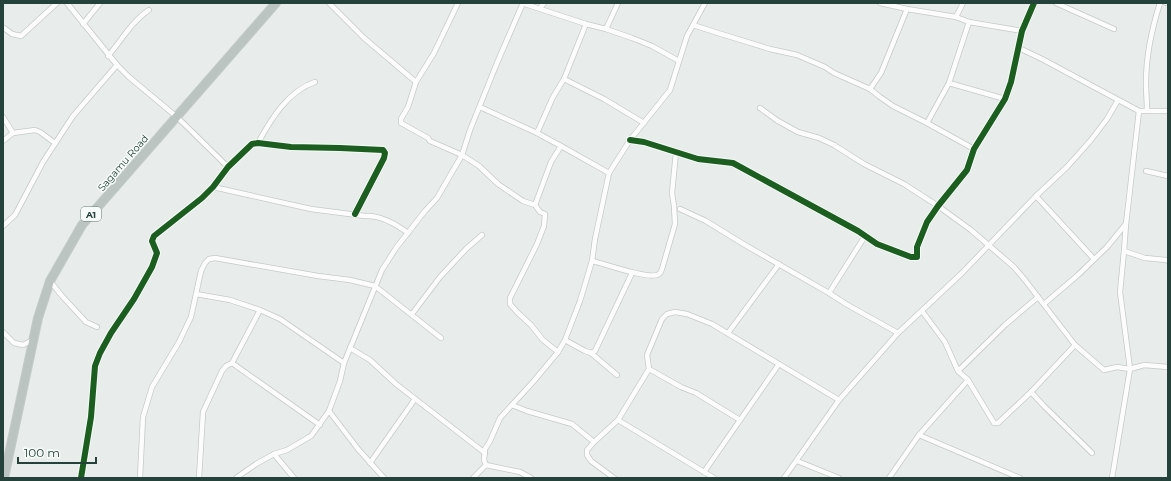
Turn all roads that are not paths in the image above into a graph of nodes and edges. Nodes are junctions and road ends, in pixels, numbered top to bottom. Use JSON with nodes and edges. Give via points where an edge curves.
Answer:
{"nodes":[{"id":1,"x":57,"y":3,"type":"edge"},
{"id":2,"x":67,"y":3,"type":"edge"},
{"id":3,"x":100,"y":3,"type":"edge"},
{"id":4,"x":275,"y":3,"type":"edge"},
{"id":5,"x":329,"y":3,"type":"edge"},
{"id":6,"x":458,"y":3,"type":"edge"},
{"id":7,"x":523,"y":3,"type":"edge"},
{"id":8,"x":544,"y":3,"type":"edge"},
{"id":9,"x":618,"y":3,"type":"edge"},
{"id":10,"x":705,"y":3,"type":"edge"},
{"id":11,"x":880,"y":3,"type":"edge"},
{"id":12,"x":963,"y":3,"type":"edge"},
{"id":13,"x":1034,"y":3,"type":"edge"},
{"id":14,"x":1056,"y":3,"type":"edge"},
{"id":15,"x":1160,"y":3,"type":"edge"},
{"id":16,"x":893,"y":4,"type":"edge"},
{"id":17,"x":540,"y":8,"type":"junction"},
{"id":18,"x":907,"y":9,"type":"junction"},
{"id":19,"x":149,"y":10,"type":"dead end"},
{"id":20,"x":956,"y":17,"type":"junction"},
{"id":21,"x":970,"y":22,"type":"junction"},
{"id":22,"x":83,"y":24,"type":"junction"},
{"id":23,"x":586,"y":24,"type":"junction"},
{"id":24,"x":694,"y":25,"type":"junction"},
{"id":25,"x":4,"y":28,"type":"dead end"},
{"id":26,"x":606,"y":29,"type":"junction"},
{"id":27,"x":1114,"y":30,"type":"dead end"},
{"id":28,"x":1022,"y":31,"type":"junction"},
{"id":29,"x":1019,"y":48,"type":"junction"},
{"id":30,"x":108,"y":56,"type":"junction"},
{"id":31,"x":679,"y":61,"type":"junction"},
{"id":32,"x":117,"y":65,"type":"junction"},
{"id":33,"x":564,"y":79,"type":"junction"},
{"id":34,"x":315,"y":82,"type":"dead end"},
{"id":35,"x":416,"y":82,"type":"junction"},
{"id":36,"x":949,"y":83,"type":"junction"},
{"id":37,"x":870,"y":89,"type":"junction"},
{"id":38,"x":1006,"y":99,"type":"junction"},
{"id":39,"x":1118,"y":100,"type":"junction"},
{"id":40,"x":480,"y":108,"type":"junction"},
{"id":41,"x":760,"y":108,"type":"dead end"},
{"id":42,"x":1139,"y":111,"type":"junction"},
{"id":43,"x":1148,"y":111,"type":"junction"},
{"id":44,"x":1168,"y":111,"type":"edge"},
{"id":45,"x":3,"y":117,"type":"edge"},
{"id":46,"x":177,"y":117,"type":"junction"},
{"id":47,"x":644,"y":123,"type":"junction"},
{"id":48,"x":927,"y":123,"type":"junction"},
{"id":49,"x":13,"y":133,"type":"junction"},
{"id":50,"x":538,"y":133,"type":"junction"},
{"id":51,"x":3,"y":140,"type":"edge"},
{"id":52,"x":630,"y":140,"type":"junction"},
{"id":53,"x":55,"y":143,"type":"junction"},
{"id":54,"x":258,"y":143,"type":"junction"},
{"id":55,"x":561,"y":146,"type":"junction"},
{"id":56,"x":974,"y":149,"type":"junction"},
{"id":57,"x":676,"y":152,"type":"junction"},
{"id":58,"x":462,"y":155,"type":"junction"},
{"id":59,"x":228,"y":167,"type":"junction"},
{"id":60,"x":1146,"y":171,"type":"dead end"},
{"id":61,"x":609,"y":173,"type":"junction"},
{"id":62,"x":1168,"y":176,"type":"edge"},
{"id":63,"x":213,"y":187,"type":"junction"},
{"id":64,"x":1036,"y":196,"type":"junction"},
{"id":65,"x":535,"y":205,"type":"junction"},
{"id":66,"x":938,"y":206,"type":"junction"},
{"id":67,"x":680,"y":209,"type":"dead end"},
{"id":68,"x":355,"y":214,"type":"junction"},
{"id":69,"x":1126,"y":224,"type":"junction"},
{"id":70,"x":3,"y":226,"type":"edge"},
{"id":71,"x":408,"y":233,"type":"junction"},
{"id":72,"x":482,"y":235,"type":"dead end"},
{"id":73,"x":865,"y":236,"type":"junction"},
{"id":74,"x":988,"y":245,"type":"junction"},
{"id":75,"x":1124,"y":251,"type":"junction"},
{"id":76,"x":1094,"y":259,"type":"junction"},
{"id":77,"x":592,"y":261,"type":"junction"},
{"id":78,"x":1168,"y":261,"type":"edge"},
{"id":79,"x":779,"y":264,"type":"junction"},
{"id":80,"x":632,"y":273,"type":"junction"},
{"id":81,"x":50,"y":281,"type":"junction"},
{"id":82,"x":375,"y":286,"type":"junction"},
{"id":83,"x":829,"y":293,"type":"junction"},
{"id":84,"x":196,"y":294,"type":"junction"},
{"id":85,"x":1038,"y":297,"type":"junction"},
{"id":86,"x":1044,"y":304,"type":"junction"},
{"id":87,"x":260,"y":310,"type":"junction"},
{"id":88,"x":922,"y":311,"type":"junction"},
{"id":89,"x":412,"y":314,"type":"junction"},
{"id":90,"x":97,"y":328,"type":"dead end"},
{"id":91,"x":3,"y":332,"type":"edge"},
{"id":92,"x":728,"y":333,"type":"junction"},
{"id":93,"x":898,"y":333,"type":"junction"},
{"id":94,"x":441,"y":338,"type":"dead end"},
{"id":95,"x":33,"y":340,"type":"junction"},
{"id":96,"x":565,"y":340,"type":"junction"},
{"id":97,"x":1075,"y":345,"type":"junction"},
{"id":98,"x":350,"y":348,"type":"junction"},
{"id":99,"x":558,"y":352,"type":"junction"},
{"id":100,"x":591,"y":353,"type":"junction"},
{"id":101,"x":232,"y":363,"type":"junction"},
{"id":102,"x":344,"y":363,"type":"junction"},
{"id":103,"x":779,"y":364,"type":"junction"},
{"id":104,"x":1168,"y":367,"type":"edge"},
{"id":105,"x":1130,"y":368,"type":"junction"},
{"id":106,"x":650,"y":369,"type":"junction"},
{"id":107,"x":958,"y":371,"type":"junction"},
{"id":108,"x":617,"y":376,"type":"dead end"},
{"id":109,"x":968,"y":380,"type":"junction"},
{"id":110,"x":1031,"y":392,"type":"junction"},
{"id":111,"x":415,"y":399,"type":"junction"},
{"id":112,"x":839,"y":400,"type":"junction"},
{"id":113,"x":512,"y":405,"type":"junction"},
{"id":114,"x":329,"y":410,"type":"junction"},
{"id":115,"x":618,"y":420,"type":"junction"},
{"id":116,"x":740,"y":420,"type":"junction"},
{"id":117,"x":320,"y":426,"type":"junction"},
{"id":118,"x":919,"y":435,"type":"junction"},
{"id":119,"x":594,"y":442,"type":"junction"},
{"id":120,"x":485,"y":453,"type":"junction"},
{"id":121,"x":1092,"y":453,"type":"dead end"},
{"id":122,"x":274,"y":454,"type":"junction"},
{"id":123,"x":5,"y":461,"type":"edge"},
{"id":124,"x":797,"y":461,"type":"junction"},
{"id":125,"x":370,"y":463,"type":"junction"},
{"id":126,"x":486,"y":465,"type":"junction"},
{"id":127,"x":704,"y":472,"type":"junction"},
{"id":128,"x":4,"y":478,"type":"edge"},
{"id":129,"x":81,"y":478,"type":"edge"},
{"id":130,"x":140,"y":478,"type":"edge"},
{"id":131,"x":199,"y":478,"type":"edge"},
{"id":132,"x":236,"y":478,"type":"edge"},
{"id":133,"x":294,"y":478,"type":"edge"},
{"id":134,"x":384,"y":478,"type":"edge"},
{"id":135,"x":474,"y":478,"type":"edge"},
{"id":136,"x":531,"y":478,"type":"edge"},
{"id":137,"x":614,"y":478,"type":"edge"},
{"id":138,"x":714,"y":478,"type":"edge"},
{"id":139,"x":784,"y":478,"type":"edge"},
{"id":140,"x":839,"y":478,"type":"edge"},
{"id":141,"x":889,"y":478,"type":"edge"},
{"id":142,"x":1020,"y":478,"type":"edge"},
{"id":143,"x":1112,"y":478,"type":"edge"}],
"edges":[{"from":1,"to":25,"type":"street","via":[[21,36],[12,34]]},
{"from":2,"to":22,"type":"street"},
{"from":3,"to":22,"type":"street"},
{"from":4,"to":46,"type":"highway","name":"Sagamu Road","number":"A1"},
{"from":5,"to":35,"type":"street","via":[[364,38]]},
{"from":6,"to":35,"type":"street","via":[[434,53]]},
{"from":7,"to":17,"type":"street"},
{"from":7,"to":40,"type":"street"},
{"from":8,"to":17,"type":"street"},
{"from":9,"to":26,"type":"street"},
{"from":10,"to":24,"type":"street"},
{"from":11,"to":16,"type":"street"},
{"from":12,"to":20,"type":"street"},
{"from":13,"to":28,"type":"street"},
{"from":14,"to":27,"type":"street"},
{"from":15,"to":43,"type":"street","via":[[1146,73]]},
{"from":16,"to":18,"type":"street"},
{"from":17,"to":23,"type":"street"},
{"from":18,"to":20,"type":"street"},
{"from":18,"to":37,"type":"street","via":[[881,73]]},
{"from":19,"to":30,"type":"street","via":[[129,29]]},
{"from":20,"to":21,"type":"street"},
{"from":21,"to":28,"type":"street"},
{"from":21,"to":36,"type":"street"},
{"from":22,"to":30,"type":"street"},
{"from":23,"to":26,"type":"street"},
{"from":23,"to":33,"type":"street"},
{"from":24,"to":31,"type":"street","via":[[686,36]]},
{"from":24,"to":37,"type":"street","via":[[797,55]]},
{"from":26,"to":31,"type":"street","via":[[652,46]]},
{"from":28,"to":29,"type":"street"},
{"from":29,"to":38,"type":"street"},
{"from":29,"to":39,"type":"street"},
{"from":30,"to":32,"type":"street"},
{"from":31,"to":47,"type":"street","via":[[670,90]]},
{"from":32,"to":46,"type":"street"},
{"from":32,"to":53,"type":"street","via":[[73,116]]},
{"from":33,"to":47,"type":"street"},
{"from":33,"to":50,"type":"street","via":[[553,97]]},
{"from":34,"to":54,"type":"street","via":[[294,93],[287,100]]},
{"from":35,"to":58,"type":"street","via":[[401,123],[430,141]]},
{"from":36,"to":38,"type":"street"},
{"from":36,"to":48,"type":"street"},
{"from":37,"to":48,"type":"street","via":[[893,106]]},
{"from":38,"to":56,"type":"street"},
{"from":39,"to":42,"type":"street"},
{"from":39,"to":64,"type":"street","via":[[1091,140]]},
{"from":40,"to":50,"type":"street"},
{"from":40,"to":58,"type":"street"},
{"from":41,"to":66,"type":"street","via":[[798,132],[834,145]]},
{"from":42,"to":43,"type":"street"},
{"from":42,"to":69,"type":"street"},
{"from":43,"to":44,"type":"street"},
{"from":45,"to":49,"type":"street"},
{"from":46,"to":59,"type":"street"},
{"from":46,"to":81,"type":"highway","name":"Sagamu Road","number":"A1","via":[[82,225]]},
{"from":47,"to":52,"type":"street"},
{"from":48,"to":56,"type":"street"},
{"from":49,"to":51,"type":"street"},
{"from":49,"to":53,"type":"street","via":[[34,130]]},
{"from":50,"to":55,"type":"street"},
{"from":52,"to":57,"type":"street"},
{"from":52,"to":61,"type":"street"},
{"from":53,"to":70,"type":"street","via":[[15,215]]},
{"from":54,"to":59,"type":"street","via":[[248,147]]},
{"from":54,"to":68,"type":"street","via":[[291,147],[383,150],[384,158]]},
{"from":55,"to":61,"type":"street"},
{"from":55,"to":65,"type":"street","via":[[551,162]]},
{"from":56,"to":66,"type":"street","via":[[967,170]]},
{"from":57,"to":73,"type":"street","via":[[698,159],[733,163]]},
{"from":57,"to":80,"type":"street","via":[[672,193],[675,224],[662,269],[654,276]]},
{"from":58,"to":65,"type":"street","via":[[479,166],[498,184],[523,201]]},
{"from":58,"to":71,"type":"street","via":[[437,198]]},
{"from":59,"to":63,"type":"street"},
{"from":60,"to":62,"type":"street"},
{"from":61,"to":77,"type":"street"},
{"from":63,"to":68,"type":"street","via":[[311,209]]},
{"from":63,"to":129,"type":"street","via":[[152,238],[156,253],[152,267],[111,333],[95,366],[91,417]]},
{"from":64,"to":74,"type":"street"},
{"from":64,"to":76,"type":"street"},
{"from":65,"to":99,"type":"street","via":[[545,214],[544,226],[510,298],[510,304],[543,340]]},
{"from":66,"to":73,"type":"street","via":[[927,222],[917,247],[916,257],[877,244]]},
{"from":66,"to":74,"type":"street"},
{"from":67,"to":79,"type":"street","via":[[706,221]]},
{"from":68,"to":71,"type":"street","via":[[372,216],[398,225]]},
{"from":69,"to":75,"type":"street"},
{"from":69,"to":76,"type":"street","via":[[1107,248]]},
{"from":71,"to":82,"type":"street","via":[[382,270]]},
{"from":72,"to":89,"type":"street","via":[[440,277]]},
{"from":73,"to":83,"type":"street"},
{"from":74,"to":85,"type":"street","via":[[1014,267]]},
{"from":74,"to":88,"type":"street"},
{"from":75,"to":78,"type":"street","via":[[1145,258]]},
{"from":75,"to":105,"type":"street","via":[[1120,292]]},
{"from":76,"to":86,"type":"street"},
{"from":77,"to":80,"type":"street"},
{"from":77,"to":96,"type":"street"},
{"from":79,"to":83,"type":"street"},
{"from":79,"to":92,"type":"street"},
{"from":80,"to":100,"type":"street","via":[[595,351]]},
{"from":81,"to":90,"type":"street","via":[[86,322]]},
{"from":81,"to":95,"type":"highway","name":"Sagamu Road","number":"A1"},
{"from":82,"to":84,"type":"street","via":[[215,258],[205,263]]},
{"from":82,"to":89,"type":"street"},
{"from":82,"to":98,"type":"street"},
{"from":83,"to":93,"type":"street"},
{"from":84,"to":87,"type":"street","via":[[230,300]]},
{"from":84,"to":130,"type":"street","via":[[179,342],[152,387],[144,416]]},
{"from":85,"to":86,"type":"street"},
{"from":85,"to":107,"type":"street","via":[[1004,325]]},
{"from":86,"to":97,"type":"street"},
{"from":87,"to":101,"type":"street"},
{"from":87,"to":102,"type":"street","via":[[280,319]]},
{"from":88,"to":93,"type":"street"},
{"from":88,"to":107,"type":"street","via":[[945,342]]},
{"from":89,"to":94,"type":"street"},
{"from":91,"to":95,"type":"street","via":[[14,343],[23,345]]},
{"from":92,"to":103,"type":"street"},
{"from":92,"to":106,"type":"street","via":[[687,314],[667,314],[662,319],[648,355]]},
{"from":93,"to":112,"type":"street"},
{"from":95,"to":123,"type":"highway","name":"Sagamu Road","number":"A1"},
{"from":96,"to":99,"type":"street"},
{"from":96,"to":100,"type":"street"},
{"from":97,"to":105,"type":"street","via":[[1104,370]]},
{"from":97,"to":110,"type":"street"},
{"from":98,"to":102,"type":"street"},
{"from":98,"to":111,"type":"street","via":[[370,360]]},
{"from":99,"to":113,"type":"street"},
{"from":100,"to":108,"type":"street"},
{"from":101,"to":117,"type":"street"},
{"from":101,"to":131,"type":"street","via":[[222,371],[203,412]]},
{"from":102,"to":114,"type":"street"},
{"from":103,"to":112,"type":"street"},
{"from":103,"to":116,"type":"street"},
{"from":104,"to":105,"type":"street","via":[[1144,365]]},
{"from":105,"to":143,"type":"street"},
{"from":106,"to":115,"type":"street"},
{"from":106,"to":116,"type":"street"},
{"from":107,"to":109,"type":"street"},
{"from":109,"to":110,"type":"street","via":[[994,424]]},
{"from":109,"to":118,"type":"street"},
{"from":110,"to":121,"type":"street"},
{"from":111,"to":120,"type":"street"},
{"from":111,"to":125,"type":"street"},
{"from":112,"to":124,"type":"street"},
{"from":113,"to":119,"type":"street","via":[[572,424]]},
{"from":113,"to":120,"type":"street","via":[[500,418]]},
{"from":114,"to":117,"type":"street"},
{"from":114,"to":125,"type":"street"},
{"from":115,"to":119,"type":"street"},
{"from":115,"to":127,"type":"street"},
{"from":116,"to":127,"type":"street"},
{"from":117,"to":122,"type":"street","via":[[311,436],[287,450]]},
{"from":118,"to":141,"type":"street"},
{"from":118,"to":142,"type":"street"},
{"from":119,"to":137,"type":"street","via":[[587,455]]},
{"from":120,"to":126,"type":"street"},
{"from":122,"to":132,"type":"street"},
{"from":122,"to":133,"type":"street"},
{"from":123,"to":128,"type":"highway","name":"Sagamu Road","number":"A1"},
{"from":124,"to":139,"type":"street"},
{"from":124,"to":140,"type":"street"},
{"from":125,"to":134,"type":"street"},
{"from":126,"to":135,"type":"street"},
{"from":126,"to":136,"type":"street","via":[[520,472]]},
{"from":127,"to":138,"type":"street"}]}
